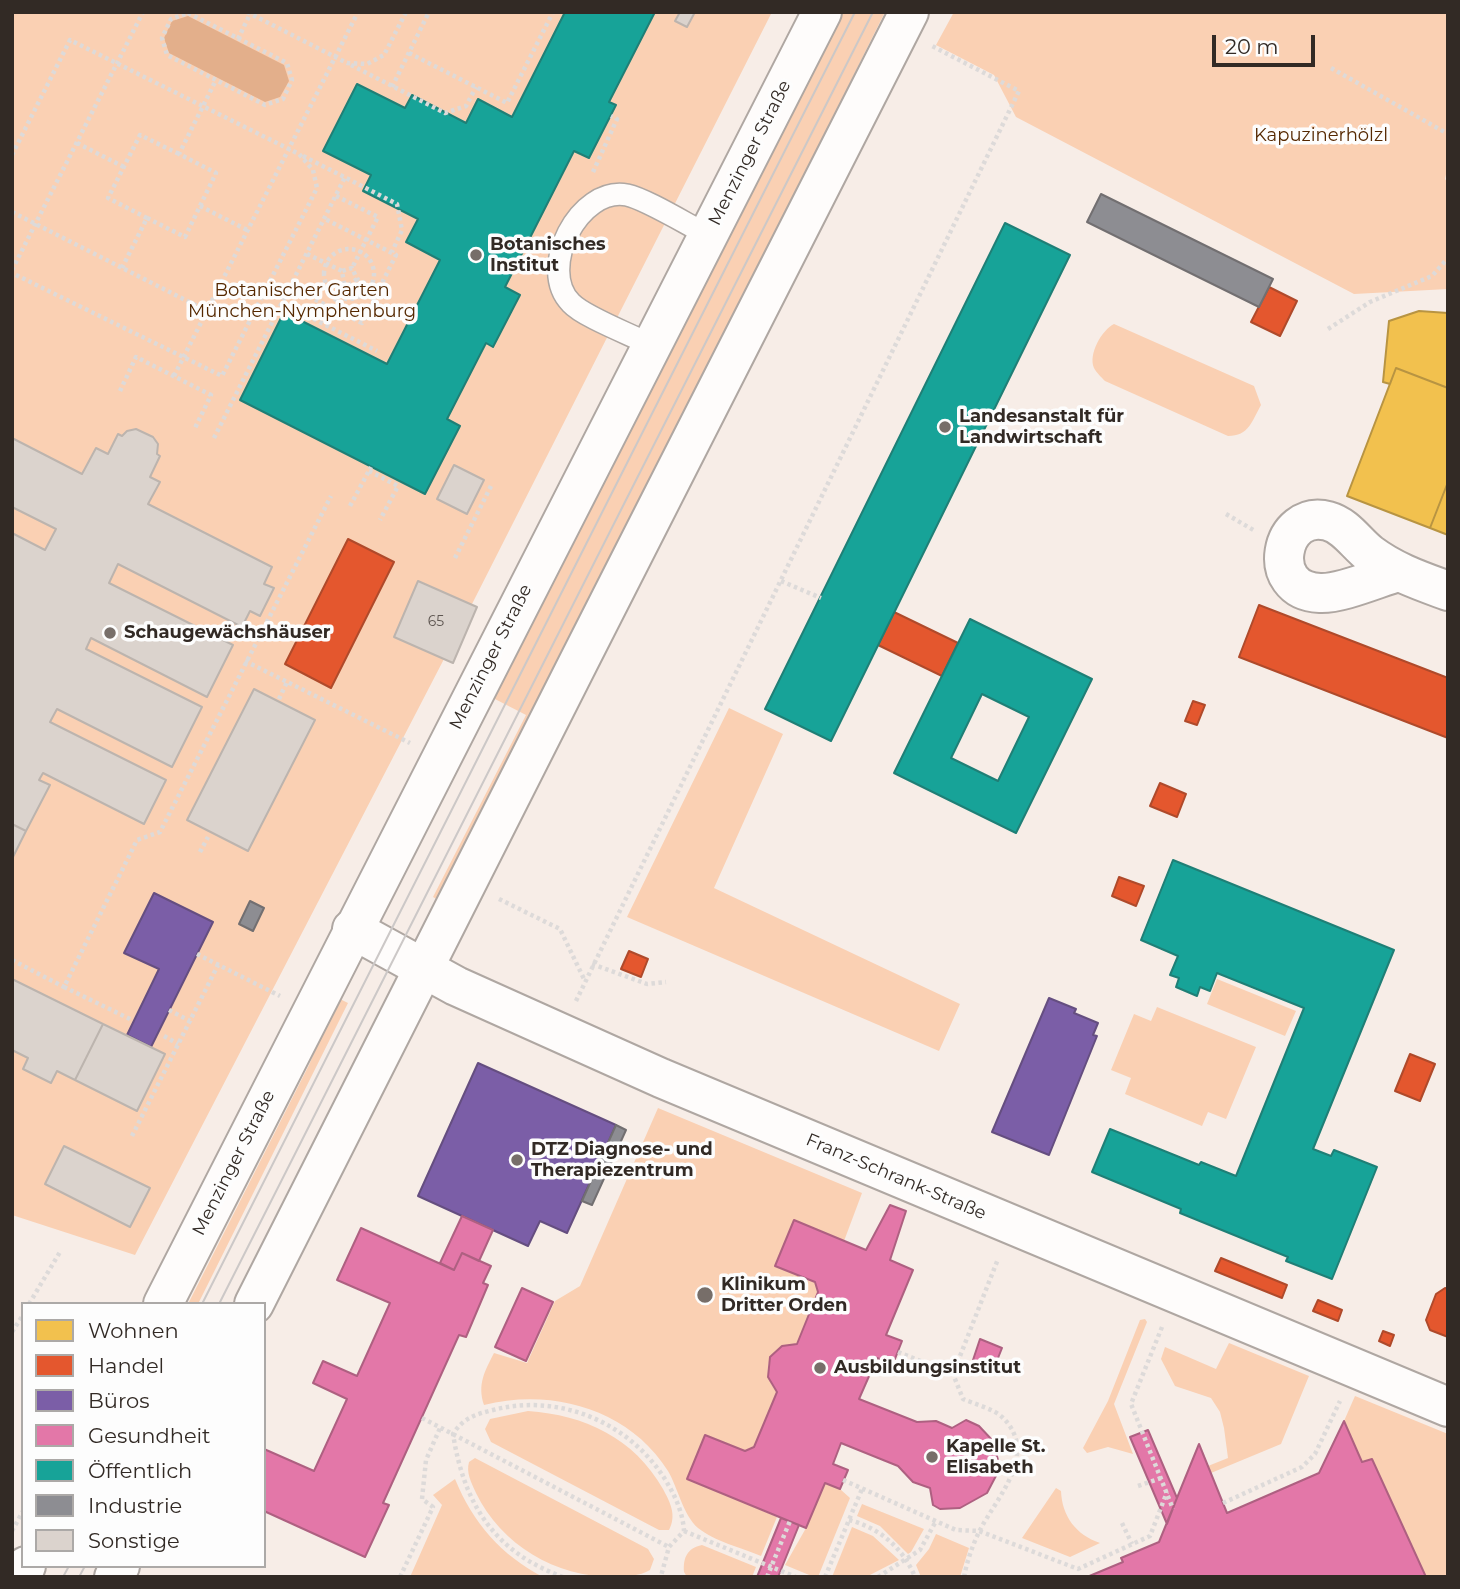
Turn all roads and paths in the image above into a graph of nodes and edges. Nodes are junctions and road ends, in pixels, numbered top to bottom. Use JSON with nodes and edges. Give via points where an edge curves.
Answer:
{"nodes":[{"id":1,"x":143,"y":12,"type":"edge"},
{"id":2,"x":358,"y":12,"type":"edge"},
{"id":3,"x":406,"y":12,"type":"edge"},
{"id":4,"x":429,"y":12,"type":"edge"},
{"id":5,"x":553,"y":12,"type":"edge"},
{"id":6,"x":822,"y":12,"type":"edge"},
{"id":7,"x":249,"y":13,"type":"edge"},
{"id":8,"x":917,"y":27,"type":"edge"},
{"id":9,"x":238,"y":38,"type":"junction"},
{"id":10,"x":409,"y":53,"type":"junction"},
{"id":11,"x":335,"y":57,"type":"junction"},
{"id":12,"x":117,"y":63,"type":"junction"},
{"id":13,"x":347,"y":63,"type":"junction"},
{"id":14,"x":1331,"y":68,"type":"dead end"},
{"id":15,"x":216,"y":80,"type":"junction"},
{"id":16,"x":392,"y":87,"type":"junction"},
{"id":17,"x":476,"y":87,"type":"junction"},
{"id":18,"x":203,"y":106,"type":"junction"},
{"id":19,"x":611,"y":116,"type":"dead end"},
{"id":20,"x":1448,"y":134,"type":"edge"},
{"id":21,"x":77,"y":143,"type":"junction"},
{"id":22,"x":289,"y":149,"type":"junction"},
{"id":23,"x":179,"y":154,"type":"junction"},
{"id":24,"x":299,"y":154,"type":"junction"},
{"id":25,"x":12,"y":155,"type":"edge"},
{"id":26,"x":124,"y":167,"type":"junction"},
{"id":27,"x":345,"y":177,"type":"junction"},
{"id":28,"x":336,"y":196,"type":"junction"},
{"id":29,"x":200,"y":206,"type":"junction"},
{"id":30,"x":589,"y":208,"type":"junction"},
{"id":31,"x":12,"y":212,"type":"edge"},
{"id":32,"x":147,"y":218,"type":"junction"},
{"id":33,"x":325,"y":219,"type":"junction"},
{"id":34,"x":36,"y":224,"type":"junction"},
{"id":35,"x":247,"y":230,"type":"junction"},
{"id":36,"x":708,"y":235,"type":"junction"},
{"id":37,"x":366,"y":240,"type":"junction"},
{"id":38,"x":360,"y":251,"type":"junction"},
{"id":39,"x":392,"y":252,"type":"junction"},
{"id":40,"x":307,"y":254,"type":"junction"},
{"id":41,"x":1448,"y":258,"type":"edge"},
{"id":42,"x":326,"y":263,"type":"junction"},
{"id":43,"x":122,"y":268,"type":"junction"},
{"id":44,"x":352,"y":268,"type":"junction"},
{"id":45,"x":342,"y":271,"type":"junction"},
{"id":46,"x":12,"y":272,"type":"edge"},
{"id":47,"x":357,"y":279,"type":"junction"},
{"id":48,"x":344,"y":284,"type":"junction"},
{"id":49,"x":371,"y":286,"type":"junction"},
{"id":50,"x":290,"y":287,"type":"junction"},
{"id":51,"x":378,"y":290,"type":"junction"},
{"id":52,"x":338,"y":296,"type":"junction"},
{"id":53,"x":282,"y":303,"type":"junction"},
{"id":54,"x":332,"y":308,"type":"junction"},
{"id":55,"x":207,"y":310,"type":"junction"},
{"id":56,"x":1328,"y":329,"type":"dead end"},
{"id":57,"x":651,"y":345,"type":"junction"},
{"id":58,"x":377,"y":351,"type":"dead end"},
{"id":59,"x":183,"y":358,"type":"junction"},
{"id":60,"x":174,"y":376,"type":"junction"},
{"id":61,"x":120,"y":391,"type":"dead end"},
{"id":62,"x":195,"y":428,"type":"dead end"},
{"id":63,"x":214,"y":438,"type":"dead end"},
{"id":64,"x":492,"y":484,"type":"dead end"},
{"id":65,"x":331,"y":496,"type":"dead end"},
{"id":66,"x":350,"y":506,"type":"dead end"},
{"id":67,"x":380,"y":520,"type":"dead end"},
{"id":68,"x":455,"y":558,"type":"dead end"},
{"id":69,"x":1398,"y":572,"type":"dead end"},
{"id":70,"x":782,"y":581,"type":"junction"},
{"id":71,"x":1448,"y":591,"type":"edge"},
{"id":72,"x":821,"y":598,"type":"dead end"},
{"id":73,"x":245,"y":662,"type":"junction"},
{"id":74,"x":287,"y":682,"type":"junction"},
{"id":75,"x":279,"y":699,"type":"dead end"},
{"id":76,"x":416,"y":746,"type":"dead end"},
{"id":77,"x":208,"y":837,"type":"dead end"},
{"id":78,"x":200,"y":852,"type":"dead end"},
{"id":79,"x":494,"y":896,"type":"dead end"},
{"id":80,"x":352,"y":929,"type":"junction"},
{"id":81,"x":197,"y":954,"type":"dead end"},
{"id":82,"x":12,"y":960,"type":"edge"},
{"id":83,"x":592,"y":964,"type":"junction"},
{"id":84,"x":218,"y":965,"type":"junction"},
{"id":85,"x":427,"y":970,"type":"junction"},
{"id":86,"x":584,"y":980,"type":"junction"},
{"id":87,"x":666,"y":982,"type":"dead end"},
{"id":88,"x":64,"y":987,"type":"junction"},
{"id":89,"x":288,"y":999,"type":"dead end"},
{"id":90,"x":169,"y":1010,"type":"dead end"},
{"id":91,"x":130,"y":1019,"type":"dead end"},
{"id":92,"x":190,"y":1021,"type":"junction"},
{"id":93,"x":562,"y":1034,"type":"junction"},
{"id":94,"x":163,"y":1036,"type":"dead end"},
{"id":95,"x":178,"y":1044,"type":"junction"},
{"id":96,"x":132,"y":1136,"type":"dead end"},
{"id":97,"x":1010,"y":1225,"type":"junction"},
{"id":98,"x":61,"y":1252,"type":"dead end"},
{"id":99,"x":1175,"y":1293,"type":"junction"},
{"id":100,"x":30,"y":1302,"type":"edge"},
{"id":101,"x":164,"y":1302,"type":"edge"},
{"id":102,"x":255,"y":1302,"type":"edge"},
{"id":103,"x":898,"y":1352,"type":"dead end"},
{"id":104,"x":1354,"y":1368,"type":"junction"},
{"id":105,"x":954,"y":1374,"type":"junction"},
{"id":106,"x":1448,"y":1407,"type":"edge"},
{"id":107,"x":422,"y":1418,"type":"dead end"},
{"id":108,"x":440,"y":1428,"type":"junction"},
{"id":109,"x":453,"y":1434,"type":"junction"},
{"id":110,"x":1161,"y":1478,"type":"junction"},
{"id":111,"x":844,"y":1480,"type":"dead end"},
{"id":112,"x":1138,"y":1486,"type":"dead end"},
{"id":113,"x":862,"y":1489,"type":"junction"},
{"id":114,"x":1167,"y":1492,"type":"junction"},
{"id":115,"x":1223,"y":1503,"type":"dead end"},
{"id":116,"x":1173,"y":1509,"type":"dead end"},
{"id":117,"x":21,"y":1515,"type":"edge"},
{"id":118,"x":849,"y":1520,"type":"junction"},
{"id":119,"x":790,"y":1521,"type":"dead end"},
{"id":120,"x":936,"y":1521,"type":"junction"},
{"id":121,"x":1122,"y":1523,"type":"dead end"},
{"id":122,"x":12,"y":1531,"type":"edge"},
{"id":123,"x":684,"y":1531,"type":"junction"},
{"id":124,"x":979,"y":1531,"type":"junction"},
{"id":125,"x":1132,"y":1544,"type":"junction"},
{"id":126,"x":669,"y":1547,"type":"junction"},
{"id":127,"x":907,"y":1561,"type":"junction"},
{"id":128,"x":661,"y":1576,"type":"edge"},
{"id":129,"x":400,"y":1577,"type":"edge"},
{"id":130,"x":563,"y":1577,"type":"edge"},
{"id":131,"x":767,"y":1577,"type":"edge"},
{"id":132,"x":796,"y":1577,"type":"edge"},
{"id":133,"x":825,"y":1577,"type":"edge"},
{"id":134,"x":878,"y":1577,"type":"edge"},
{"id":135,"x":915,"y":1577,"type":"edge"},
{"id":136,"x":964,"y":1577,"type":"edge"}],
"edges":[{"from":1,"to":12,"type":"path"},
{"from":2,"to":11,"type":"path"},
{"from":3,"to":13,"type":"path","via":[[384,55],[367,64]]},
{"from":4,"to":10,"type":"path"},
{"from":5,"to":17,"type":"path","via":[[507,103]]},
{"from":6,"to":36,"type":"main road","name":"Menzinger Straße"},
{"from":7,"to":9,"type":"path"},
{"from":7,"to":11,"type":"path"},
{"from":8,"to":70,"type":"path","via":[[1019,91]]},
{"from":8,"to":85,"type":"main road","via":[[695,430]]},
{"from":9,"to":15,"type":"path","via":[[286,63],[292,80],[283,99],[265,105]]},
{"from":9,"to":15,"type":"path","via":[[188,13],[171,19],[162,38],[167,55]]},
{"from":10,"to":16,"type":"path"},
{"from":10,"to":17,"type":"path"},
{"from":11,"to":13,"type":"path"},
{"from":11,"to":22,"type":"path"},
{"from":12,"to":18,"type":"path"},
{"from":12,"to":21,"type":"path"},
{"from":12,"to":25,"type":"path","via":[[71,40]]},
{"from":13,"to":16,"type":"path"},
{"from":14,"to":20,"type":"path"},
{"from":15,"to":18,"type":"path"},
{"from":16,"to":17,"type":"path","via":[[445,113],[466,106]]},
{"from":18,"to":22,"type":"path"},
{"from":18,"to":23,"type":"path"},
{"from":19,"to":30,"type":"path","via":[[617,119],[595,164]]},
{"from":21,"to":26,"type":"path"},
{"from":21,"to":34,"type":"path"},
{"from":22,"to":24,"type":"path"},
{"from":22,"to":35,"type":"path"},
{"from":23,"to":26,"type":"path","via":[[141,135]]},
{"from":23,"to":29,"type":"path","via":[[216,173]]},
{"from":24,"to":27,"type":"path"},
{"from":24,"to":59,"type":"path","via":[[313,170],[317,188],[222,376]]},
{"from":26,"to":32,"type":"path","via":[[108,198]]},
{"from":27,"to":28,"type":"path"},
{"from":27,"to":39,"type":"path","via":[[397,204],[402,230]]},
{"from":28,"to":33,"type":"path"},
{"from":28,"to":37,"type":"path","via":[[377,217]]},
{"from":29,"to":32,"type":"path","via":[[185,237]]},
{"from":29,"to":35,"type":"path"},
{"from":30,"to":36,"type":"lane","via":[[606,197],[626,195]]},
{"from":30,"to":57,"type":"lane","via":[[575,221],[559,255],[562,291],[572,305]]},
{"from":31,"to":34,"type":"path"},
{"from":32,"to":43,"type":"path"},
{"from":33,"to":37,"type":"path"},
{"from":33,"to":40,"type":"path"},
{"from":34,"to":43,"type":"path"},
{"from":34,"to":46,"type":"path"},
{"from":35,"to":55,"type":"path"},
{"from":36,"to":57,"type":"main road","name":"Menzinger Straße"},
{"from":37,"to":38,"type":"path"},
{"from":37,"to":39,"type":"path"},
{"from":38,"to":42,"type":"path","via":[[342,250]]},
{"from":38,"to":44,"type":"path"},
{"from":38,"to":49,"type":"path","via":[[372,266]]},
{"from":39,"to":51,"type":"path","via":[[396,255]]},
{"from":40,"to":42,"type":"path"},
{"from":40,"to":50,"type":"path"},
{"from":41,"to":56,"type":"path","via":[[1432,275],[1370,302]]},
{"from":42,"to":45,"type":"path"},
{"from":42,"to":52,"type":"path","via":[[326,282]]},
{"from":43,"to":55,"type":"path"},
{"from":44,"to":45,"type":"path"},
{"from":44,"to":47,"type":"path"},
{"from":45,"to":48,"type":"path"},
{"from":46,"to":59,"type":"path"},
{"from":47,"to":48,"type":"path"},
{"from":47,"to":49,"type":"path"},
{"from":48,"to":52,"type":"path"},
{"from":49,"to":51,"type":"path"},
{"from":49,"to":52,"type":"path","via":[[354,298]]},
{"from":50,"to":53,"type":"path"},
{"from":50,"to":54,"type":"path"},
{"from":51,"to":54,"type":"path","via":[[362,323]]},
{"from":52,"to":54,"type":"path"},
{"from":53,"to":58,"type":"path"},
{"from":53,"to":63,"type":"path"},
{"from":55,"to":59,"type":"path"},
{"from":57,"to":80,"type":"main road","name":"Menzinger Straße"},
{"from":59,"to":60,"type":"path"},
{"from":60,"to":61,"type":"path","via":[[136,357]]},
{"from":60,"to":62,"type":"path","via":[[211,395]]},
{"from":64,"to":68,"type":"path"},
{"from":65,"to":73,"type":"path"},
{"from":66,"to":67,"type":"path","via":[[370,469],[398,486]]},
{"from":69,"to":71,"type":"main road"},
{"from":70,"to":72,"type":"path"},
{"from":70,"to":83,"type":"path"},
{"from":73,"to":74,"type":"path"},
{"from":73,"to":88,"type":"path","via":[[160,832],[137,840]]},
{"from":74,"to":75,"type":"path"},
{"from":74,"to":76,"type":"path"},
{"from":77,"to":78,"type":"path"},
{"from":79,"to":86,"type":"path","via":[[560,929]]},
{"from":80,"to":85,"type":"main road","name":"Franz-Schrank-Straße"},
{"from":80,"to":101,"type":"main road","name":"Menzinger Straße"},
{"from":81,"to":84,"type":"path"},
{"from":82,"to":88,"type":"path"},
{"from":83,"to":86,"type":"path"},
{"from":83,"to":87,"type":"path","via":[[647,984]]},
{"from":84,"to":89,"type":"path"},
{"from":84,"to":92,"type":"path"},
{"from":85,"to":93,"type":"main road","name":"Franz-Schrank-Straße"},
{"from":85,"to":102,"type":"main road"},
{"from":86,"to":93,"type":"path"},
{"from":88,"to":91,"type":"path"},
{"from":90,"to":92,"type":"path"},
{"from":92,"to":95,"type":"path"},
{"from":93,"to":97,"type":"main road","name":"Franz-Schrank-Straße"},
{"from":94,"to":95,"type":"path"},
{"from":95,"to":96,"type":"path"},
{"from":97,"to":99,"type":"main road","name":"Franz-Schrank-Straße"},
{"from":97,"to":105,"type":"path"},
{"from":98,"to":100,"type":"path"},
{"from":99,"to":104,"type":"main road","name":"Franz-Schrank-Straße"},
{"from":99,"to":110,"type":"path","via":[[1131,1404]]},
{"from":103,"to":105,"type":"path"},
{"from":104,"to":106,"type":"main road","name":"Franz-Schrank-Straße"},
{"from":104,"to":115,"type":"path","via":[[1315,1454],[1301,1467]]},
{"from":105,"to":124,"type":"path","via":[[963,1399],[1002,1417],[1013,1434],[1018,1455],[1014,1473]]},
{"from":107,"to":108,"type":"path"},
{"from":108,"to":109,"type":"path"},
{"from":108,"to":129,"type":"path","via":[[426,1460],[422,1499],[433,1507]]},
{"from":109,"to":123,"type":"path","via":[[461,1421],[528,1405],[573,1410],[595,1418],[622,1433],[653,1462],[676,1498]]},
{"from":109,"to":126,"type":"path"},
{"from":109,"to":130,"type":"path","via":[[465,1486],[490,1528],[530,1562]]},
{"from":110,"to":112,"type":"path"},
{"from":110,"to":114,"type":"path"},
{"from":111,"to":113,"type":"path"},
{"from":113,"to":118,"type":"path"},
{"from":113,"to":120,"type":"path"},
{"from":114,"to":116,"type":"path"},
{"from":114,"to":125,"type":"path","via":[[1150,1536]]},
{"from":117,"to":122,"type":"path"},
{"from":118,"to":127,"type":"path","via":[[890,1540]]},
{"from":118,"to":133,"type":"path"},
{"from":119,"to":131,"type":"path","bridge":true},
{"from":120,"to":124,"type":"path","via":[[956,1530]]},
{"from":120,"to":127,"type":"path","via":[[920,1550]]},
{"from":121,"to":125,"type":"path"},
{"from":123,"to":126,"type":"path"},
{"from":123,"to":132,"type":"path"},
{"from":124,"to":125,"type":"path","via":[[1078,1569]]},
{"from":124,"to":136,"type":"path"},
{"from":126,"to":128,"type":"path"},
{"from":127,"to":134,"type":"path"},
{"from":127,"to":135,"type":"path"}]}
